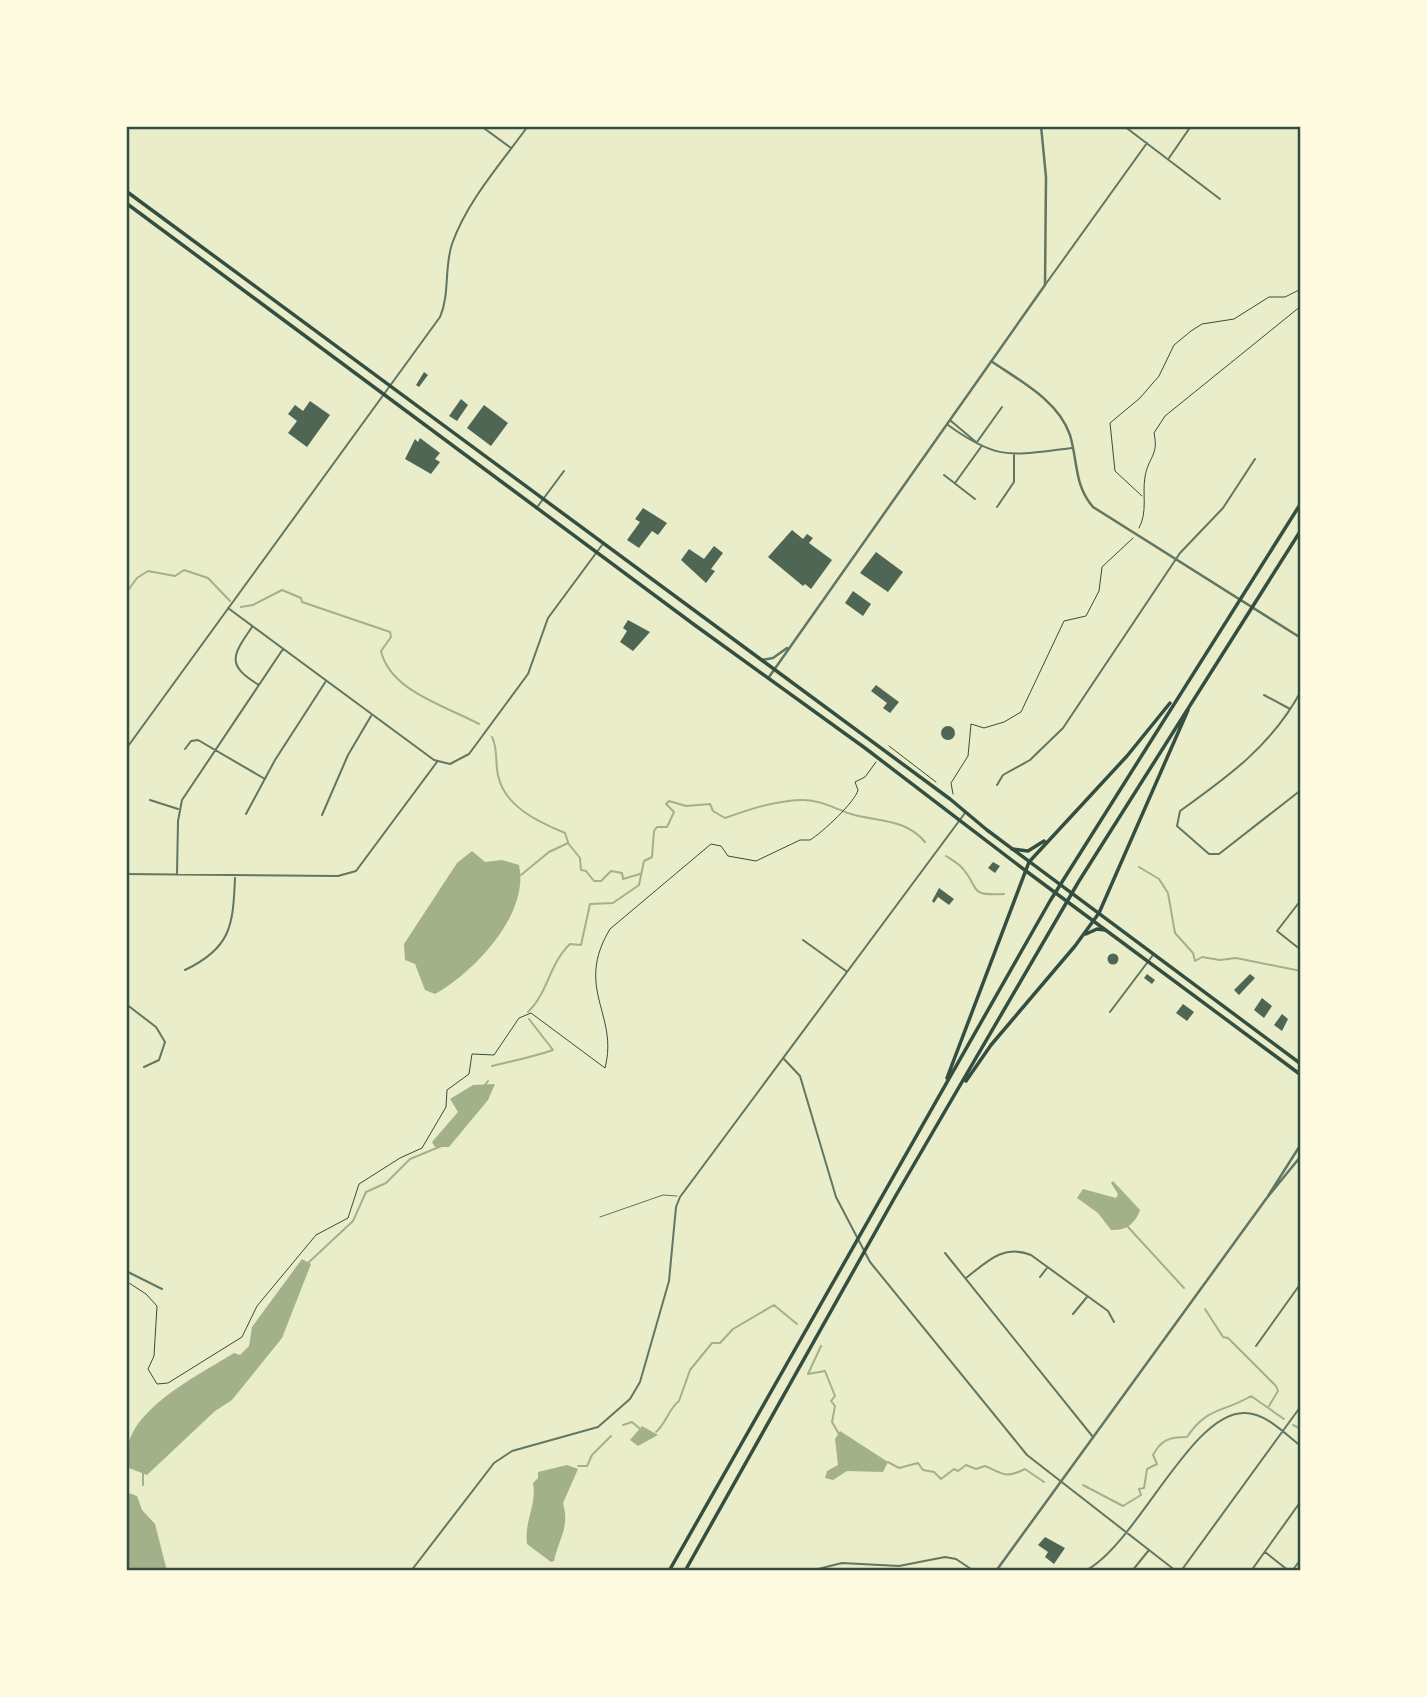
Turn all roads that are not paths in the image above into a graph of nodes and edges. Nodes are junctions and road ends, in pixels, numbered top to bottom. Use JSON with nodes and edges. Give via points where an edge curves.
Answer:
{"nodes":[{"id":1,"x":481,"y":126,"type":"edge"},
{"id":2,"x":528,"y":126,"type":"edge"},
{"id":3,"x":1041,"y":126,"type":"edge"},
{"id":4,"x":1124,"y":126,"type":"edge"},
{"id":5,"x":1191,"y":126,"type":"edge"},
{"id":6,"x":1147,"y":143,"type":"junction"},
{"id":7,"x":512,"y":149,"type":"junction"},
{"id":8,"x":1168,"y":159,"type":"junction"},
{"id":9,"x":126,"y":191,"type":"edge"},
{"id":10,"x":1220,"y":199,"type":"dead end"},
{"id":11,"x":126,"y":203,"type":"edge"},
{"id":12,"x":1045,"y":285,"type":"junction"},
{"id":13,"x":991,"y":361,"type":"junction"},
{"id":14,"x":390,"y":387,"type":"junction"},
{"id":15,"x":384,"y":395,"type":"junction"},
{"id":16,"x":1002,"y":407,"type":"dead end"},
{"id":17,"x":950,"y":420,"type":"junction"},
{"id":18,"x":947,"y":425,"type":"junction"},
{"id":19,"x":976,"y":443,"type":"junction"},
{"id":20,"x":982,"y":447,"type":"junction"},
{"id":21,"x":1072,"y":448,"type":"junction"},
{"id":22,"x":1014,"y":454,"type":"junction"},
{"id":23,"x":1255,"y":459,"type":"dead end"},
{"id":24,"x":564,"y":471,"type":"dead end"},
{"id":25,"x":944,"y":475,"type":"dead end"},
{"id":26,"x":955,"y":483,"type":"junction"},
{"id":27,"x":975,"y":499,"type":"dead end"},
{"id":28,"x":543,"y":500,"type":"junction"},
{"id":29,"x":1301,"y":503,"type":"edge"},
{"id":30,"x":537,"y":507,"type":"junction"},
{"id":31,"x":997,"y":507,"type":"dead end"},
{"id":32,"x":1301,"y":530,"type":"edge"},
{"id":33,"x":602,"y":545,"type":"junction"},
{"id":34,"x":597,"y":553,"type":"junction"},
{"id":35,"x":1176,"y":560,"type":"junction"},
{"id":36,"x":228,"y":608,"type":"junction"},
{"id":37,"x":253,"y":627,"type":"junction"},
{"id":38,"x":1301,"y":638,"type":"edge"},
{"id":39,"x":789,"y":646,"type":"junction"},
{"id":40,"x":283,"y":649,"type":"junction"},
{"id":41,"x":761,"y":660,"type":"junction"},
{"id":42,"x":774,"y":670,"type":"junction"},
{"id":43,"x":769,"y":677,"type":"junction"},
{"id":44,"x":327,"y":681,"type":"junction"},
{"id":45,"x":259,"y":685,"type":"junction"},
{"id":46,"x":1301,"y":691,"type":"edge"},
{"id":47,"x":1264,"y":695,"type":"dead end"},
{"id":48,"x":1177,"y":696,"type":"junction"},
{"id":49,"x":1193,"y":700,"type":"junction"},
{"id":50,"x":1291,"y":710,"type":"junction"},
{"id":51,"x":372,"y":715,"type":"junction"},
{"id":52,"x":126,"y":749,"type":"edge"},
{"id":53,"x":185,"y":749,"type":"dead end"},
{"id":54,"x":216,"y":750,"type":"junction"},
{"id":55,"x":438,"y":762,"type":"junction"},
{"id":56,"x":266,"y":780,"type":"junction"},
{"id":57,"x":997,"y":785,"type":"dead end"},
{"id":58,"x":1301,"y":790,"type":"edge"},
{"id":59,"x":149,"y":800,"type":"dead end"},
{"id":60,"x":179,"y":809,"type":"junction"},
{"id":61,"x":966,"y":812,"type":"junction"},
{"id":62,"x":246,"y":814,"type":"dead end"},
{"id":63,"x":321,"y":815,"type":"dead end"},
{"id":64,"x":960,"y":819,"type":"junction"},
{"id":65,"x":1049,"y":839,"type":"junction"},
{"id":66,"x":1012,"y":849,"type":"junction"},
{"id":67,"x":1029,"y":862,"type":"junction"},
{"id":68,"x":1026,"y":871,"type":"junction"},
{"id":69,"x":126,"y":874,"type":"edge"},
{"id":70,"x":177,"y":876,"type":"junction"},
{"id":71,"x":236,"y":877,"type":"junction"},
{"id":72,"x":1301,"y":900,"type":"edge"},
{"id":73,"x":1099,"y":913,"type":"junction"},
{"id":74,"x":1094,"y":921,"type":"junction"},
{"id":75,"x":1105,"y":930,"type":"junction"},
{"id":76,"x":1085,"y":935,"type":"junction"},
{"id":77,"x":803,"y":940,"type":"dead end"},
{"id":78,"x":1301,"y":950,"type":"edge"},
{"id":79,"x":1153,"y":954,"type":"junction"},
{"id":80,"x":1148,"y":961,"type":"junction"},
{"id":81,"x":185,"y":970,"type":"dead end"},
{"id":82,"x":847,"y":971,"type":"junction"},
{"id":83,"x":126,"y":1004,"type":"edge"},
{"id":84,"x":1110,"y":1012,"type":"dead end"},
{"id":85,"x":783,"y":1059,"type":"junction"},
{"id":86,"x":1301,"y":1064,"type":"edge"},
{"id":87,"x":144,"y":1067,"type":"dead end"},
{"id":88,"x":1301,"y":1075,"type":"edge"},
{"id":89,"x":942,"y":1091,"type":"junction"},
{"id":90,"x":950,"y":1102,"type":"junction"},
{"id":91,"x":1301,"y":1144,"type":"edge"},
{"id":92,"x":1301,"y":1156,"type":"edge"},
{"id":93,"x":680,"y":1197,"type":"junction"},
{"id":94,"x":1266,"y":1199,"type":"junction"},
{"id":95,"x":600,"y":1217,"type":"dead end"},
{"id":96,"x":945,"y":1253,"type":"dead end"},
{"id":97,"x":1048,"y":1268,"type":"junction"},
{"id":98,"x":126,"y":1271,"type":"edge"},
{"id":99,"x":1040,"y":1277,"type":"dead end"},
{"id":100,"x":965,"y":1279,"type":"junction"},
{"id":101,"x":1301,"y":1283,"type":"edge"},
{"id":102,"x":162,"y":1289,"type":"dead end"},
{"id":103,"x":1088,"y":1296,"type":"junction"},
{"id":104,"x":1073,"y":1314,"type":"dead end"},
{"id":105,"x":1114,"y":1322,"type":"dead end"},
{"id":106,"x":1256,"y":1346,"type":"dead end"},
{"id":107,"x":1301,"y":1406,"type":"edge"},
{"id":108,"x":1283,"y":1432,"type":"junction"},
{"id":109,"x":1094,"y":1438,"type":"junction"},
{"id":110,"x":1301,"y":1446,"type":"edge"},
{"id":111,"x":1062,"y":1484,"type":"junction"},
{"id":112,"x":1301,"y":1501,"type":"edge"},
{"id":113,"x":1126,"y":1532,"type":"junction"},
{"id":114,"x":1149,"y":1550,"type":"junction"},
{"id":115,"x":1265,"y":1552,"type":"junction"},
{"id":116,"x":1301,"y":1559,"type":"edge"},
{"id":117,"x":899,"y":1566,"type":"junction"},
{"id":118,"x":411,"y":1571,"type":"edge"},
{"id":119,"x":669,"y":1571,"type":"edge"},
{"id":120,"x":685,"y":1571,"type":"edge"},
{"id":121,"x":810,"y":1571,"type":"edge"},
{"id":122,"x":899,"y":1571,"type":"edge"},
{"id":123,"x":974,"y":1571,"type":"edge"},
{"id":124,"x":996,"y":1571,"type":"edge"},
{"id":125,"x":1086,"y":1571,"type":"edge"},
{"id":126,"x":1132,"y":1571,"type":"edge"},
{"id":127,"x":1176,"y":1571,"type":"edge"},
{"id":128,"x":1181,"y":1571,"type":"edge"},
{"id":129,"x":1251,"y":1571,"type":"edge"},
{"id":130,"x":1291,"y":1571,"type":"edge"}],
"edges":[{"from":1,"to":7,"type":"street"},
{"from":2,"to":7,"type":"street"},
{"from":3,"to":12,"type":"street","via":[[1046,177]]},
{"from":4,"to":6,"type":"street"},
{"from":5,"to":8,"type":"street"},
{"from":6,"to":8,"type":"street"},
{"from":6,"to":12,"type":"street"},
{"from":7,"to":14,"type":"street","via":[[457,232],[440,317]]},
{"from":8,"to":10,"type":"street"},
{"from":9,"to":14,"type":"main road"},
{"from":11,"to":15,"type":"main road"},
{"from":12,"to":13,"type":"street"},
{"from":13,"to":17,"type":"street"},
{"from":13,"to":21,"type":"street","via":[[1047,401],[1064,423]]},
{"from":14,"to":15,"type":"street"},
{"from":14,"to":28,"type":"main road"},
{"from":15,"to":30,"type":"main road"},
{"from":15,"to":36,"type":"street"},
{"from":16,"to":19,"type":"street"},
{"from":17,"to":18,"type":"street"},
{"from":17,"to":19,"type":"street"},
{"from":18,"to":19,"type":"street"},
{"from":18,"to":39,"type":"street"},
{"from":19,"to":20,"type":"street"},
{"from":20,"to":22,"type":"street"},
{"from":20,"to":26,"type":"street"},
{"from":21,"to":22,"type":"street"},
{"from":21,"to":35,"type":"street","via":[[1081,494],[1093,507]]},
{"from":22,"to":31,"type":"street","via":[[1014,482]]},
{"from":23,"to":35,"type":"street","via":[[1223,508]]},
{"from":24,"to":28,"type":"street"},
{"from":25,"to":26,"type":"street"},
{"from":26,"to":27,"type":"street"},
{"from":28,"to":30,"type":"street"},
{"from":28,"to":33,"type":"main road"},
{"from":29,"to":48,"type":"main road"},
{"from":30,"to":34,"type":"main road"},
{"from":32,"to":49,"type":"main road"},
{"from":33,"to":34,"type":"street"},
{"from":33,"to":41,"type":"main road"},
{"from":34,"to":43,"type":"main road"},
{"from":34,"to":55,"type":"street","via":[[548,618],[528,674],[468,754],[450,764]]},
{"from":35,"to":38,"type":"street"},
{"from":35,"to":57,"type":"street","via":[[1063,728],[1030,760],[1003,775]]},
{"from":36,"to":37,"type":"street"},
{"from":36,"to":52,"type":"street"},
{"from":37,"to":40,"type":"street"},
{"from":37,"to":45,"type":"street","via":[[234,659],[239,672]]},
{"from":39,"to":41,"type":"street","via":[[773,658]]},
{"from":39,"to":42,"type":"street"},
{"from":40,"to":44,"type":"street"},
{"from":40,"to":45,"type":"street"},
{"from":41,"to":42,"type":"main road"},
{"from":42,"to":43,"type":"street"},
{"from":42,"to":61,"type":"main road"},
{"from":43,"to":64,"type":"main road"},
{"from":44,"to":51,"type":"street"},
{"from":44,"to":56,"type":"street"},
{"from":45,"to":54,"type":"street"},
{"from":46,"to":50,"type":"street"},
{"from":47,"to":50,"type":"street"},
{"from":48,"to":65,"type":"main road"},
{"from":48,"to":89,"type":"main road","via":[[1050,901]]},
{"from":49,"to":73,"type":"main road"},
{"from":49,"to":90,"type":"main road","via":[[1079,881]]},
{"from":50,"to":58,"type":"street","via":[[1280,728],[1230,774],[1180,811],[1177,826],[1209,854],[1219,854]]},
{"from":51,"to":55,"type":"street"},
{"from":51,"to":63,"type":"street"},
{"from":53,"to":54,"type":"street","via":[[196,739]]},
{"from":54,"to":56,"type":"street"},
{"from":54,"to":60,"type":"street"},
{"from":55,"to":71,"type":"street","via":[[356,871],[338,876]]},
{"from":56,"to":62,"type":"street"},
{"from":59,"to":60,"type":"street"},
{"from":60,"to":70,"type":"street"},
{"from":61,"to":64,"type":"street"},
{"from":61,"to":66,"type":"main road"},
{"from":64,"to":68,"type":"main road"},
{"from":64,"to":82,"type":"street"},
{"from":65,"to":66,"type":"main road","via":[[1028,851]]},
{"from":65,"to":67,"type":"main road"},
{"from":66,"to":67,"type":"main road"},
{"from":67,"to":68,"type":"main road"},
{"from":67,"to":73,"type":"main road"},
{"from":68,"to":74,"type":"main road"},
{"from":68,"to":89,"type":"main road"},
{"from":69,"to":70,"type":"street"},
{"from":70,"to":71,"type":"street"},
{"from":71,"to":81,"type":"street","via":[[229,930],[211,955]]},
{"from":72,"to":78,"type":"street","via":[[1277,931]]},
{"from":73,"to":74,"type":"main road"},
{"from":73,"to":79,"type":"main road"},
{"from":74,"to":75,"type":"main road"},
{"from":74,"to":76,"type":"main road"},
{"from":75,"to":76,"type":"main road"},
{"from":75,"to":80,"type":"main road"},
{"from":76,"to":90,"type":"main road","via":[[991,1045]]},
{"from":77,"to":82,"type":"street"},
{"from":79,"to":80,"type":"street"},
{"from":79,"to":86,"type":"main road"},
{"from":80,"to":84,"type":"street"},
{"from":80,"to":88,"type":"main road"},
{"from":82,"to":85,"type":"street"},
{"from":83,"to":87,"type":"street","via":[[156,1027],[165,1042],[159,1060]]},
{"from":85,"to":93,"type":"street"},
{"from":85,"to":111,"type":"street","via":[[800,1076],[829,1176],[870,1262],[1027,1455]]},
{"from":89,"to":119,"type":"main road"},
{"from":90,"to":120,"type":"main road"},
{"from":91,"to":94,"type":"street"},
{"from":92,"to":94,"type":"street"},
{"from":93,"to":95,"type":"lane","via":[[663,1195]]},
{"from":93,"to":118,"type":"street","via":[[669,1281],[640,1382],[630,1399],[598,1427],[512,1451],[494,1463]]},
{"from":94,"to":109,"type":"street"},
{"from":96,"to":100,"type":"street"},
{"from":97,"to":99,"type":"street"},
{"from":97,"to":100,"type":"street","via":[[1017,1250],[1004,1251]]},
{"from":97,"to":103,"type":"street"},
{"from":98,"to":102,"type":"street"},
{"from":100,"to":109,"type":"street"},
{"from":101,"to":106,"type":"street"},
{"from":103,"to":104,"type":"street"},
{"from":103,"to":105,"type":"street","via":[[1108,1311]]},
{"from":107,"to":108,"type":"street"},
{"from":108,"to":110,"type":"street"},
{"from":108,"to":113,"type":"street","via":[[1255,1414],[1244,1412],[1221,1420],[1198,1439]]},
{"from":108,"to":128,"type":"street"},
{"from":109,"to":111,"type":"street"},
{"from":111,"to":113,"type":"street"},
{"from":111,"to":124,"type":"street"},
{"from":112,"to":115,"type":"street"},
{"from":113,"to":114,"type":"street"},
{"from":113,"to":125,"type":"street","via":[[1110,1554]]},
{"from":114,"to":126,"type":"street"},
{"from":114,"to":127,"type":"street"},
{"from":115,"to":129,"type":"street"},
{"from":115,"to":130,"type":"street"},
{"from":116,"to":130,"type":"street"},
{"from":117,"to":121,"type":"street","via":[[859,1561]]},
{"from":117,"to":122,"type":"street"},
{"from":117,"to":123,"type":"street","via":[[945,1557]]}]}
